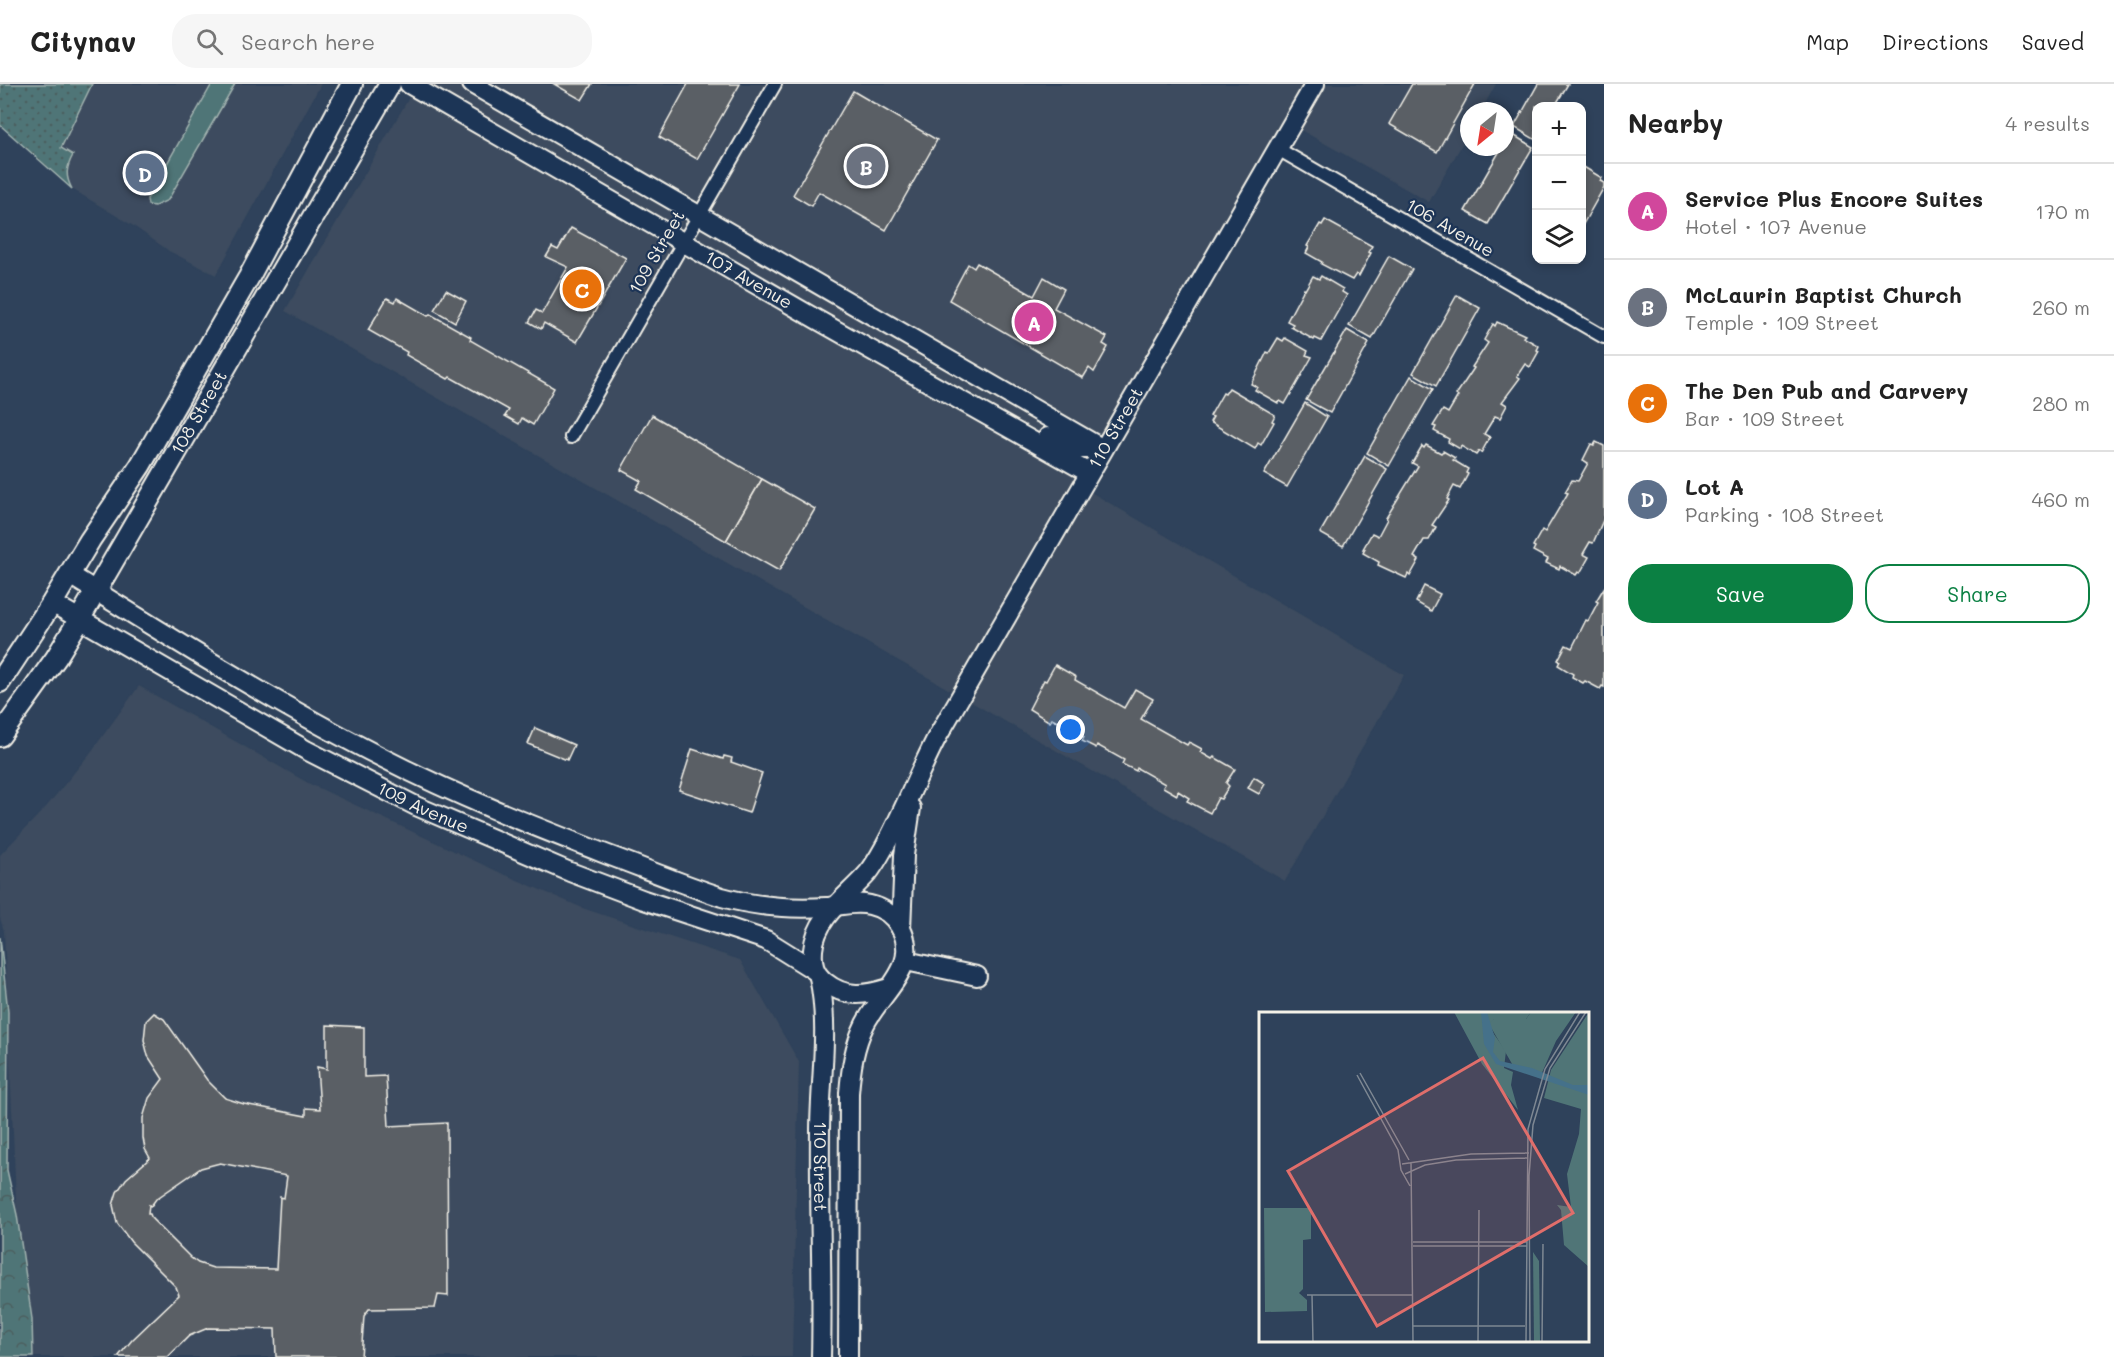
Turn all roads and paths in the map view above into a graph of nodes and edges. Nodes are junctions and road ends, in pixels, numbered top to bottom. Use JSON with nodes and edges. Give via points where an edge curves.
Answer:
{"nodes":[{"id":1,"x":352,"y":84,"type":"edge"},
{"id":2,"x":390,"y":84,"type":"edge"},
{"id":3,"x":409,"y":84,"type":"edge"},
{"id":4,"x":472,"y":84,"type":"edge"},
{"id":5,"x":776,"y":84,"type":"edge"},
{"id":6,"x":1315,"y":84,"type":"edge"},
{"id":7,"x":1278,"y":150,"type":"junction"},
{"id":8,"x":698,"y":216,"type":"junction"},
{"id":9,"x":684,"y":242,"type":"junction"},
{"id":10,"x":1604,"y":337,"type":"edge"},
{"id":11,"x":867,"y":348,"type":"junction"},
{"id":12,"x":571,"y":437,"type":"dead end"},
{"id":13,"x":1103,"y":449,"type":"junction"},
{"id":14,"x":1089,"y":473,"type":"junction"},
{"id":15,"x":70,"y":575,"type":"junction"},
{"id":16,"x":96,"y":591,"type":"junction"},
{"id":17,"x":52,"y":603,"type":"junction"},
{"id":18,"x":80,"y":620,"type":"junction"},
{"id":19,"x":0,"y":682,"type":"edge"},
{"id":20,"x":0,"y":736,"type":"edge"},
{"id":21,"x":918,"y":774,"type":"junction"},
{"id":22,"x":836,"y":907,"type":"junction"},
{"id":23,"x":902,"y":928,"type":"junction"},
{"id":24,"x":906,"y":961,"type":"junction"},
{"id":25,"x":817,"y":973,"type":"junction"},
{"id":26,"x":977,"y":976,"type":"dead end"},
{"id":27,"x":889,"y":987,"type":"junction"},
{"id":28,"x":821,"y":1357,"type":"edge"},
{"id":29,"x":848,"y":1357,"type":"edge"}],
"edges":[{"from":1,"to":15,"type":"main road","name":"108 Street","via":[[249,277],[140,466]]},
{"from":2,"to":16,"type":"main road","name":"108 Street"},
{"from":3,"to":9,"type":"street","name":"107 Avenue"},
{"from":4,"to":8,"type":"street","name":"107 Avenue"},
{"from":5,"to":8,"type":"street","name":"109 Street"},
{"from":6,"to":7,"type":"street","name":"110 Street"},
{"from":7,"to":10,"type":"street","name":"106 Avenue"},
{"from":7,"to":13,"type":"street","name":"110 Street"},
{"from":8,"to":9,"type":"street","name":"109 Street"},
{"from":8,"to":13,"type":"street","name":"107 Avenue"},
{"from":9,"to":11,"type":"street","name":"107 Avenue"},
{"from":9,"to":12,"type":"street","name":"109 Street"},
{"from":11,"to":13,"type":"street","via":[[910,362],[1062,445]]},
{"from":11,"to":14,"type":"street","name":"107 Avenue"},
{"from":13,"to":14,"type":"street","name":"110 Street"},
{"from":14,"to":21,"type":"street","name":"110 Street"},
{"from":15,"to":16,"type":"street","name":"109 Avenue"},
{"from":15,"to":17,"type":"main road","name":"108 Street"},
{"from":16,"to":18,"type":"main road","name":"108 Street"},
{"from":16,"to":22,"type":"street","name":"109 Avenue","via":[[328,730],[473,800],[722,896],[762,906]]},
{"from":17,"to":18,"type":"street","name":"109 Avenue"},
{"from":17,"to":19,"type":"main road","name":"108 Street"},
{"from":18,"to":20,"type":"main road","name":"108 Street"},
{"from":18,"to":25,"type":"street","name":"109 Avenue","via":[[306,750],[416,806],[581,876],[766,940]]},
{"from":21,"to":22,"type":"street","name":"110 Street","via":[[870,871]]},
{"from":21,"to":23,"type":"street","name":"110 Street","via":[[907,824]]},
{"from":22,"to":23,"type":"street","via":[[871,905],[884,910]]},
{"from":22,"to":25,"type":"street","via":[[814,940]]},
{"from":23,"to":24,"type":"street"},
{"from":24,"to":26,"type":"street"},
{"from":24,"to":27,"type":"street","via":[[902,973]]},
{"from":25,"to":27,"type":"street","via":[[833,988],[848,994],[864,995]]},
{"from":25,"to":28,"type":"street","name":"110 Street","via":[[824,1023],[820,1131]]},
{"from":27,"to":29,"type":"street","name":"110 Street","via":[[864,1025],[851,1069]]}]}
